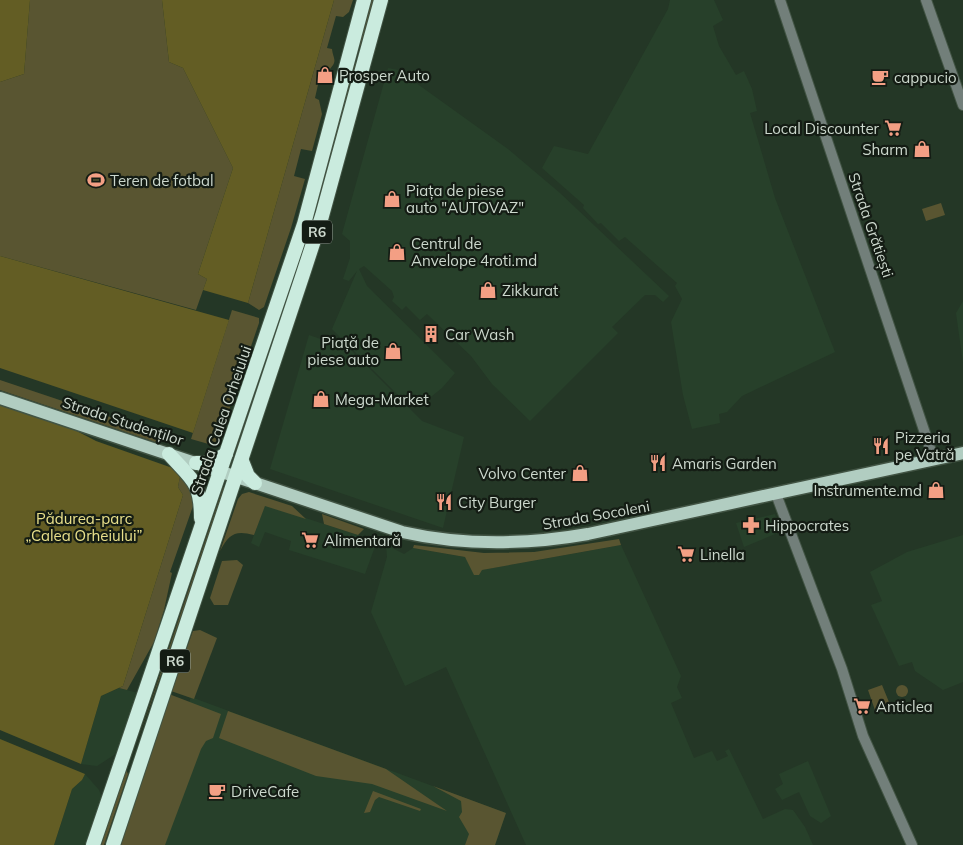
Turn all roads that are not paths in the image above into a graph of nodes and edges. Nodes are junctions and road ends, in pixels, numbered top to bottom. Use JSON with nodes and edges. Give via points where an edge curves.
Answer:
{"nodes":[{"id":1,"x":364,"y":0,"type":"edge"},
{"id":2,"x":381,"y":0,"type":"edge"},
{"id":3,"x":780,"y":0,"type":"edge"},
{"id":4,"x":926,"y":0,"type":"edge"},
{"id":5,"x":351,"y":48,"type":"junction"},
{"id":6,"x":367,"y":53,"type":"junction"},
{"id":7,"x":963,"y":105,"type":"edge"},
{"id":8,"x":0,"y":398,"type":"edge"},
{"id":9,"x":963,"y":453,"type":"edge"},
{"id":10,"x":168,"y":454,"type":"junction"},
{"id":11,"x":226,"y":454,"type":"junction"},
{"id":12,"x":934,"y":460,"type":"junction"},
{"id":13,"x":242,"y":461,"type":"junction"},
{"id":14,"x":196,"y":463,"type":"junction"},
{"id":15,"x":220,"y":472,"type":"junction"},
{"id":16,"x":236,"y":477,"type":"junction"},
{"id":17,"x":255,"y":483,"type":"junction"},
{"id":18,"x":776,"y":494,"type":"junction"},
{"id":19,"x":201,"y":531,"type":"junction"},
{"id":20,"x":124,"y":757,"type":"junction"},
{"id":21,"x":141,"y":762,"type":"junction"},
{"id":22,"x":93,"y":845,"type":"edge"},
{"id":23,"x":113,"y":845,"type":"edge"},
{"id":24,"x":912,"y":845,"type":"edge"}],
"edges":[{"from":1,"to":5,"type":"highway","name":"Strada Calea Orheiului","number":"R6"},
{"from":2,"to":6,"type":"highway","name":"Strada Calea Orheiului","number":"R6"},
{"from":3,"to":12,"type":"street","name":"Strada Grătiești"},
{"from":4,"to":7,"type":"street"},
{"from":5,"to":6,"type":"highway"},
{"from":5,"to":11,"type":"highway","name":"Strada Calea Orheiului","number":"R6","via":[[304,224]]},
{"from":6,"to":13,"type":"highway","name":"Strada Calea Orheiului","number":"R6","via":[[322,216]]},
{"from":8,"to":10,"type":"main road","name":"Strada Studenților"},
{"from":9,"to":12,"type":"main road","name":"Strada Socoleni"},
{"from":10,"to":14,"type":"main road","name":"Strada Studenților"},
{"from":10,"to":19,"type":"highway","via":[[198,489]]},
{"from":11,"to":14,"type":"highway","via":[[211,463]]},
{"from":11,"to":15,"type":"highway","name":"Strada Calea Orheiului","number":"R6"},
{"from":12,"to":18,"type":"main road","name":"Strada Socoleni"},
{"from":13,"to":16,"type":"highway","name":"Strada Calea Orheiului","number":"R6"},
{"from":13,"to":17,"type":"highway"},
{"from":14,"to":15,"type":"main road","name":"Strada Studenților"},
{"from":15,"to":16,"type":"main road","name":"Strada Studenților"},
{"from":15,"to":19,"type":"highway","name":"Strada Calea Orheiului","number":"R6"},
{"from":16,"to":17,"type":"main road","name":"Strada Socoleni"},
{"from":16,"to":21,"type":"highway","name":"Strada Calea Orheiului","number":"R6"},
{"from":17,"to":18,"type":"main road","name":"Strada Socoleni","via":[[402,532],[486,543],[531,542],[588,534]]},
{"from":18,"to":24,"type":"street","via":[[842,669],[863,736]]},
{"from":19,"to":20,"type":"highway","name":"Strada Calea Orheiului","number":"R6"},
{"from":20,"to":21,"type":"highway"},
{"from":20,"to":22,"type":"highway","name":"Strada Calea Orheiului","number":"R6"},
{"from":21,"to":23,"type":"highway","name":"Strada Calea Orheiului","number":"R6"}]}
